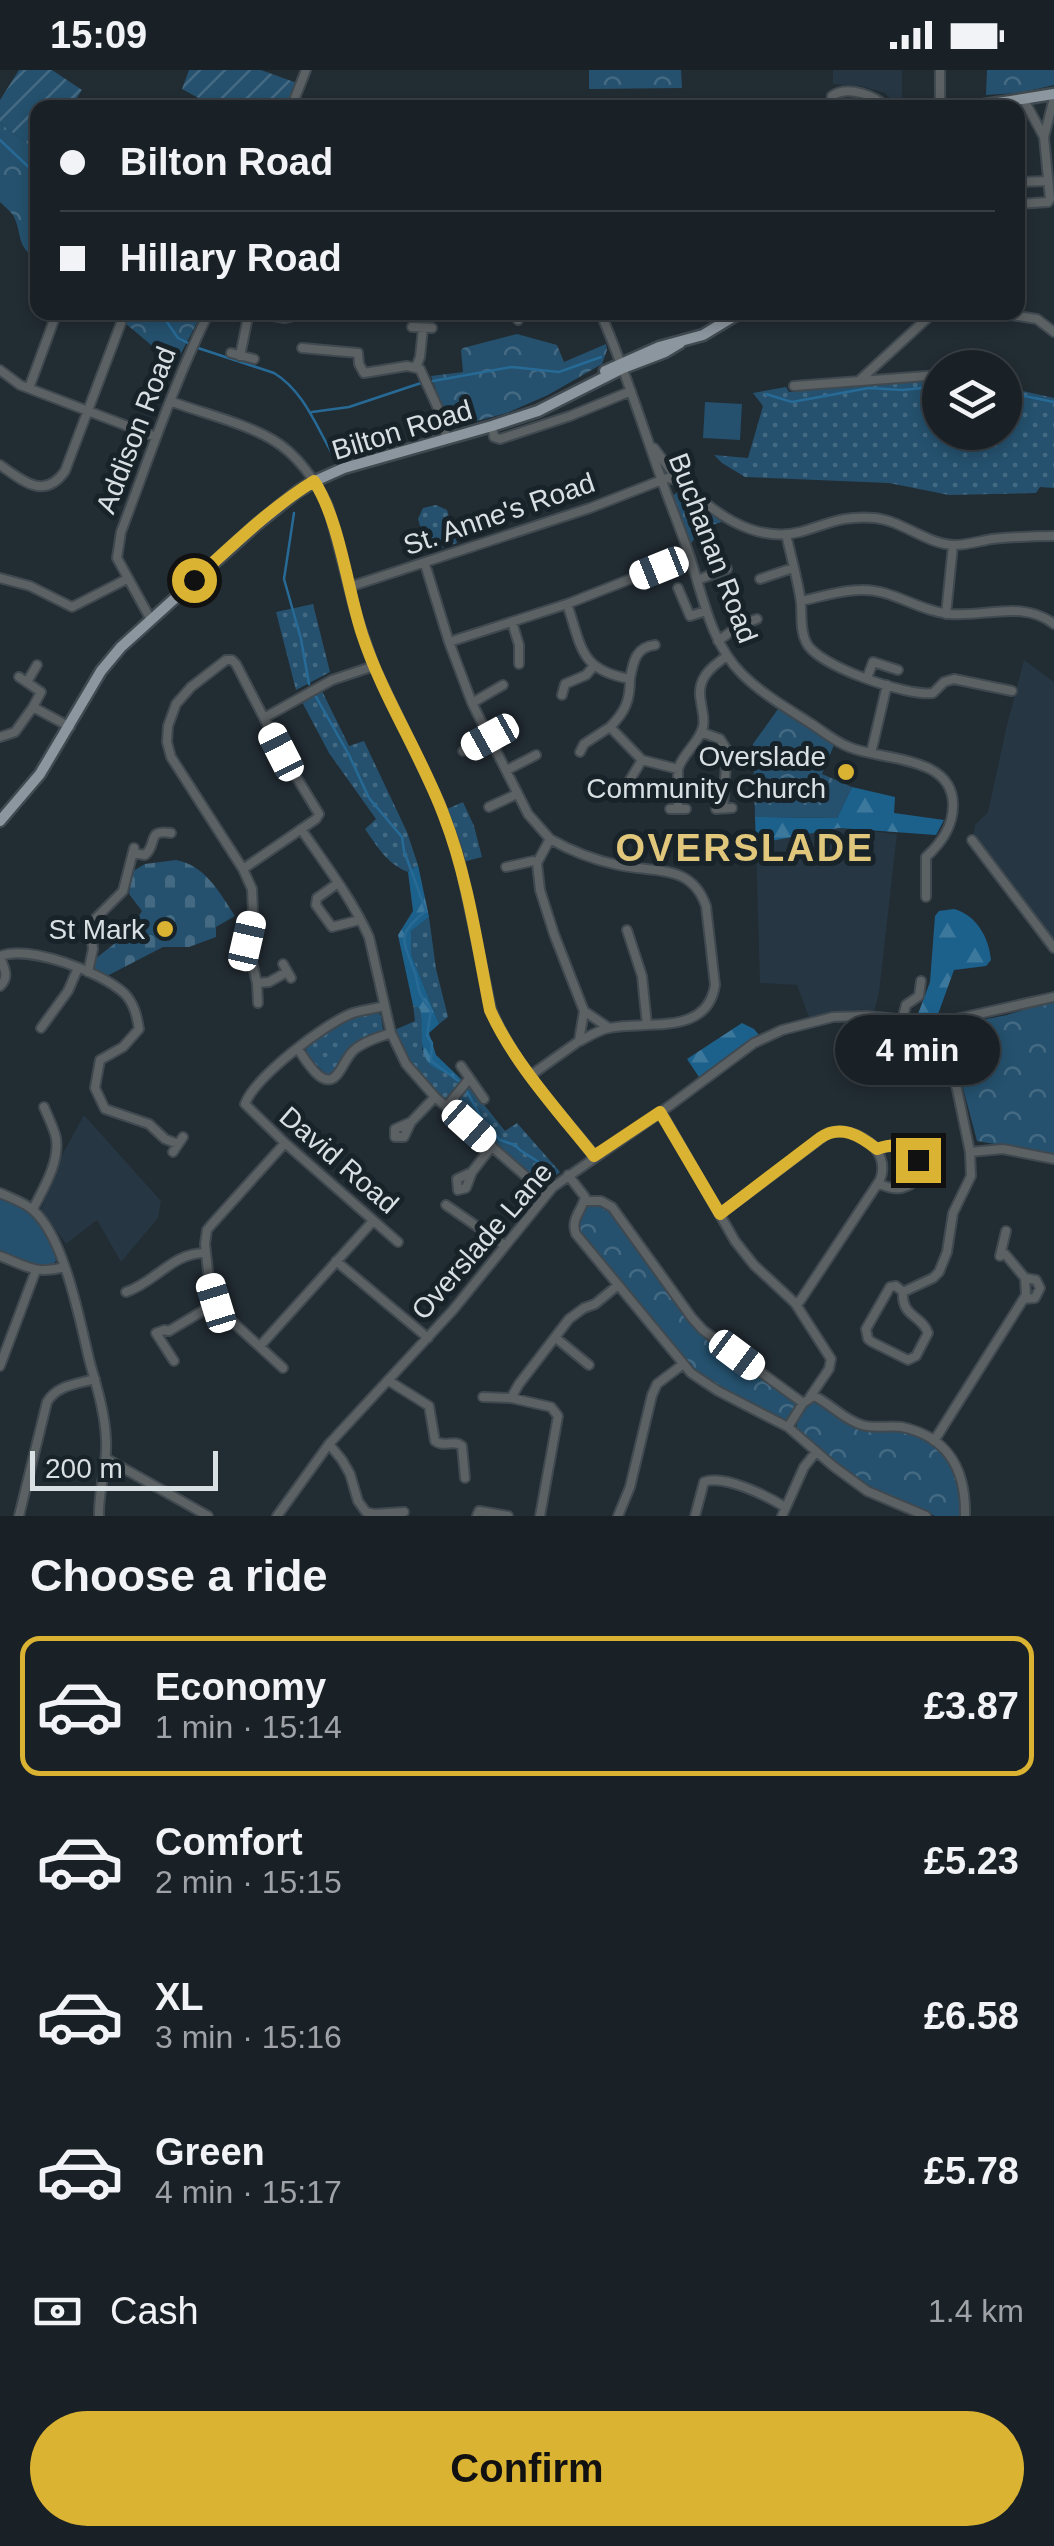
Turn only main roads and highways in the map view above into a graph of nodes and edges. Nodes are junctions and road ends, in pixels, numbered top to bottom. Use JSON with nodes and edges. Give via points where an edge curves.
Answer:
{"nodes":[{"id":1,"x":1054,"y":96,"type":"edge"},
{"id":2,"x":1024,"y":100,"type":"edge"},
{"id":3,"x":727,"y":320,"type":"edge"},
{"id":4,"x":680,"y":343,"type":"junction"},
{"id":5,"x":622,"y":365,"type":"junction"},
{"id":6,"x":0,"y":822,"type":"edge"}],
"edges":[{"from":1,"to":2,"type":"main road"},
{"from":3,"to":4,"type":"main road","name":"Bilton Road"},
{"from":4,"to":5,"type":"main road","name":"Bilton Road"},
{"from":4,"to":5,"type":"main road","name":"Bilton Road"},
{"from":5,"to":6,"type":"main road","name":"Bilton Road","via":[[538,411],[344,468],[297,492],[120,647],[40,774]]}]}
